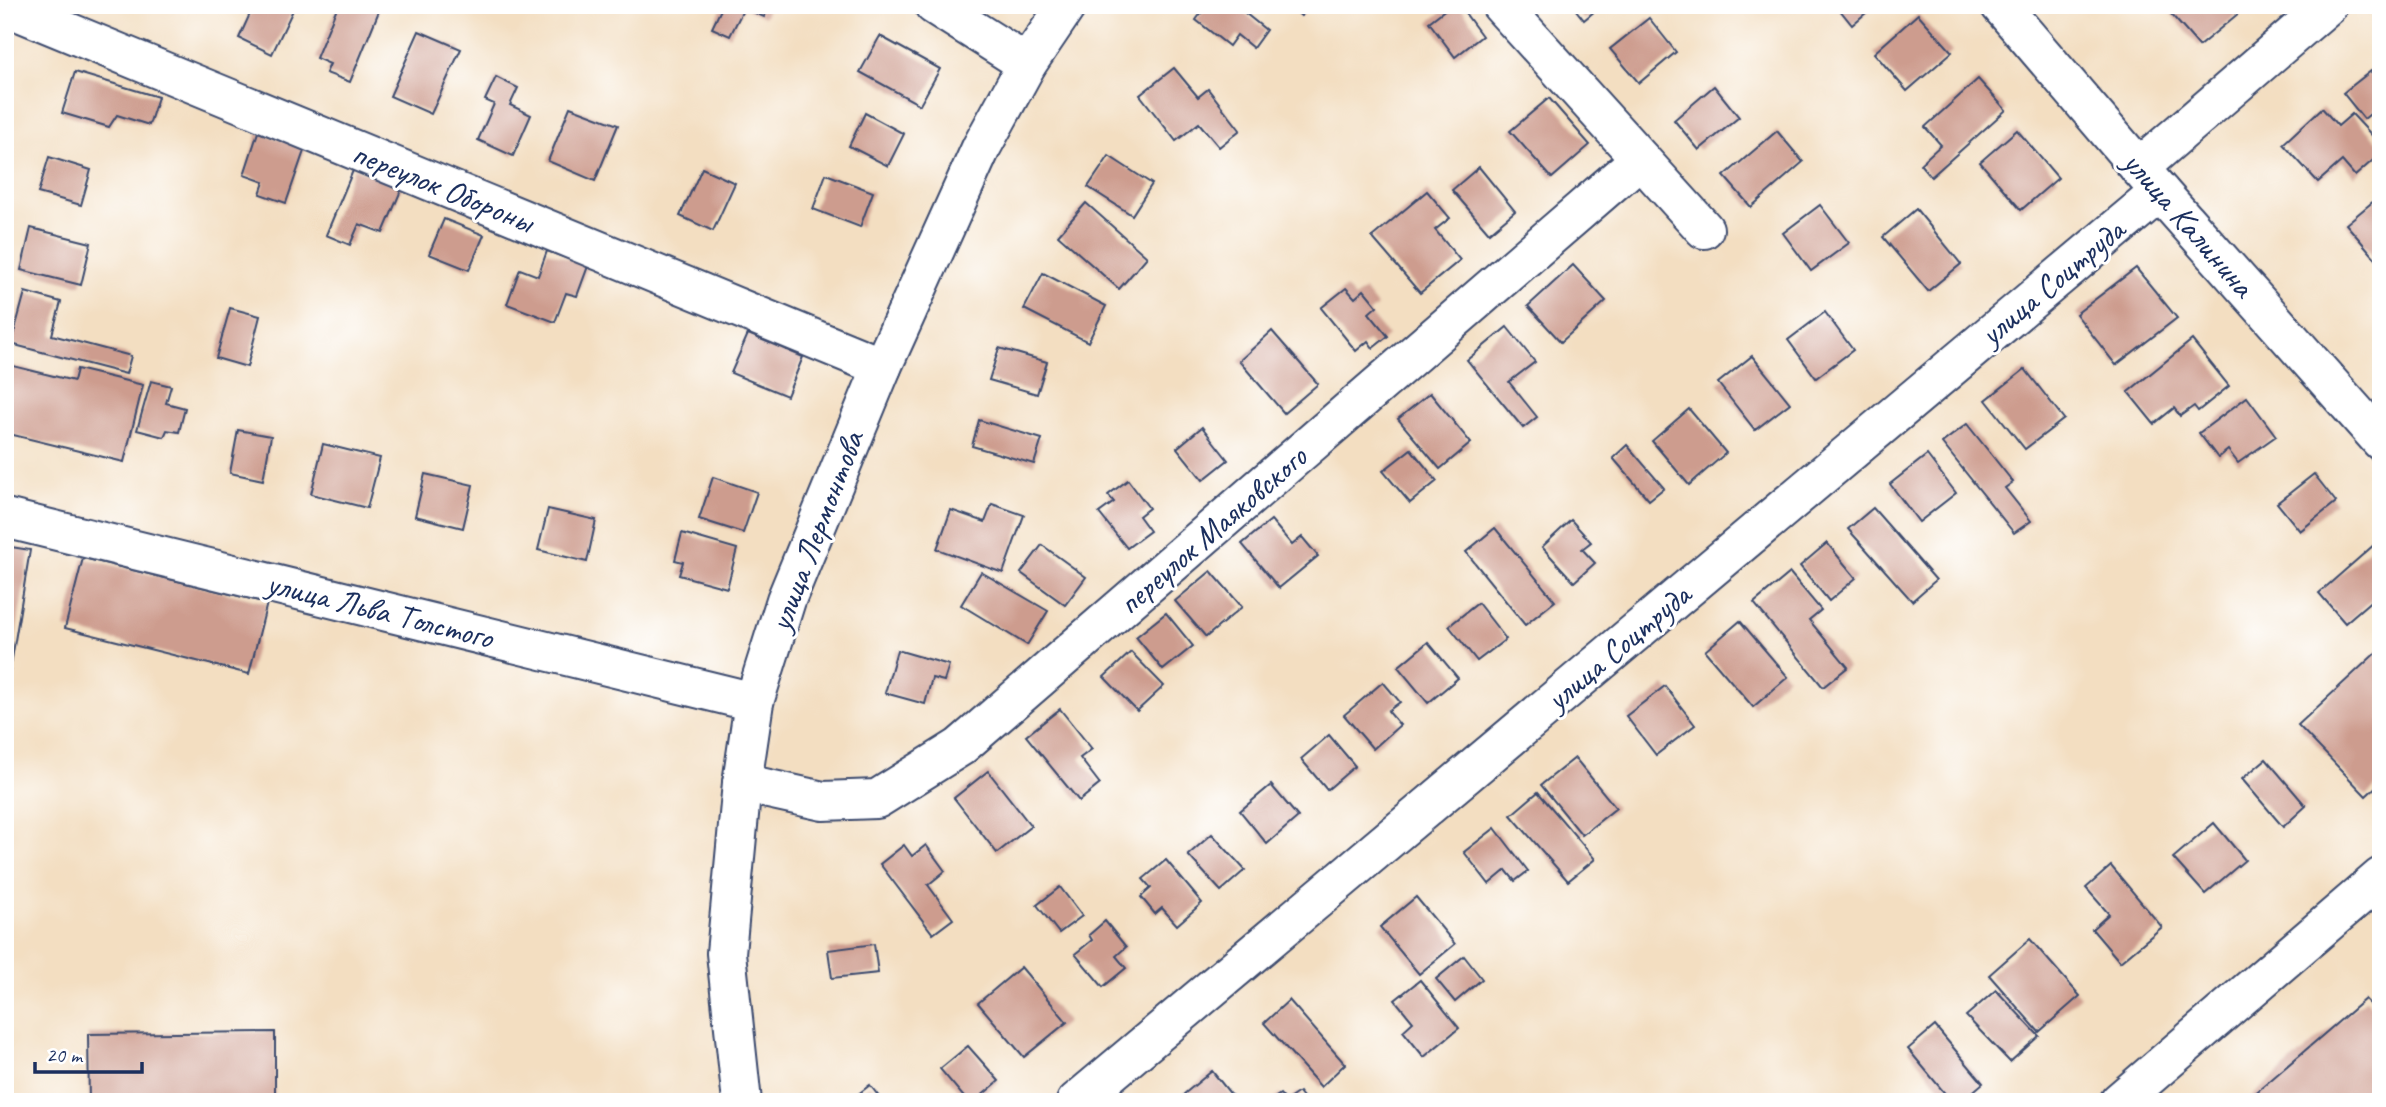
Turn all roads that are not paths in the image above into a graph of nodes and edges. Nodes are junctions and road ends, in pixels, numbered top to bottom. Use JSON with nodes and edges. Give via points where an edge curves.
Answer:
{"nodes":[{"id":1,"x":934,"y":5,"type":"edge"},
{"id":2,"x":1067,"y":5,"type":"edge"},
{"id":3,"x":1501,"y":5,"type":"edge"},
{"id":4,"x":2000,"y":5,"type":"edge"},
{"id":5,"x":2328,"y":5,"type":"edge"},
{"id":6,"x":5,"y":6,"type":"edge"},
{"id":7,"x":1027,"y":64,"type":"junction"},
{"id":8,"x":1640,"y":159,"type":"junction"},
{"id":9,"x":2150,"y":180,"type":"junction"},
{"id":10,"x":1704,"y":229,"type":"dead end"},
{"id":11,"x":882,"y":367,"type":"junction"},
{"id":12,"x":2381,"y":441,"type":"edge"},
{"id":13,"x":5,"y":518,"type":"edge"},
{"id":14,"x":754,"y":702,"type":"junction"},
{"id":15,"x":742,"y":783,"type":"junction"},
{"id":16,"x":2381,"y":877,"type":"edge"},
{"id":17,"x":742,"y":1102,"type":"edge"},
{"id":18,"x":1076,"y":1102,"type":"edge"},
{"id":19,"x":2119,"y":1102,"type":"edge"}],
"edges":[{"from":1,"to":7,"type":"street"},
{"from":2,"to":7,"type":"street","name":"улица Лермонтова"},
{"from":3,"to":8,"type":"street"},
{"from":4,"to":9,"type":"street","name":"улица Калинина"},
{"from":5,"to":9,"type":"street","name":"улица Соцтруда"},
{"from":6,"to":11,"type":"street","name":"переулок Обороны"},
{"from":7,"to":11,"type":"street","name":"улица Лермонтова","via":[[981,149]]},
{"from":8,"to":10,"type":"street"},
{"from":8,"to":15,"type":"street","name":"переулок Маяковского","via":[[960,747],[877,799],[823,801]]},
{"from":9,"to":12,"type":"street","name":"улица Калинина"},
{"from":9,"to":18,"type":"street","name":"улица Соцтруда"},
{"from":11,"to":14,"type":"street","name":"улица Лермонтова","via":[[786,600]]},
{"from":13,"to":14,"type":"street","name":"улица Льва Толстого"},
{"from":14,"to":15,"type":"street","name":"улица Лермонтова"},
{"from":15,"to":17,"type":"street","name":"улица Лермонтова","via":[[726,953]]},
{"from":16,"to":19,"type":"street"}]}
